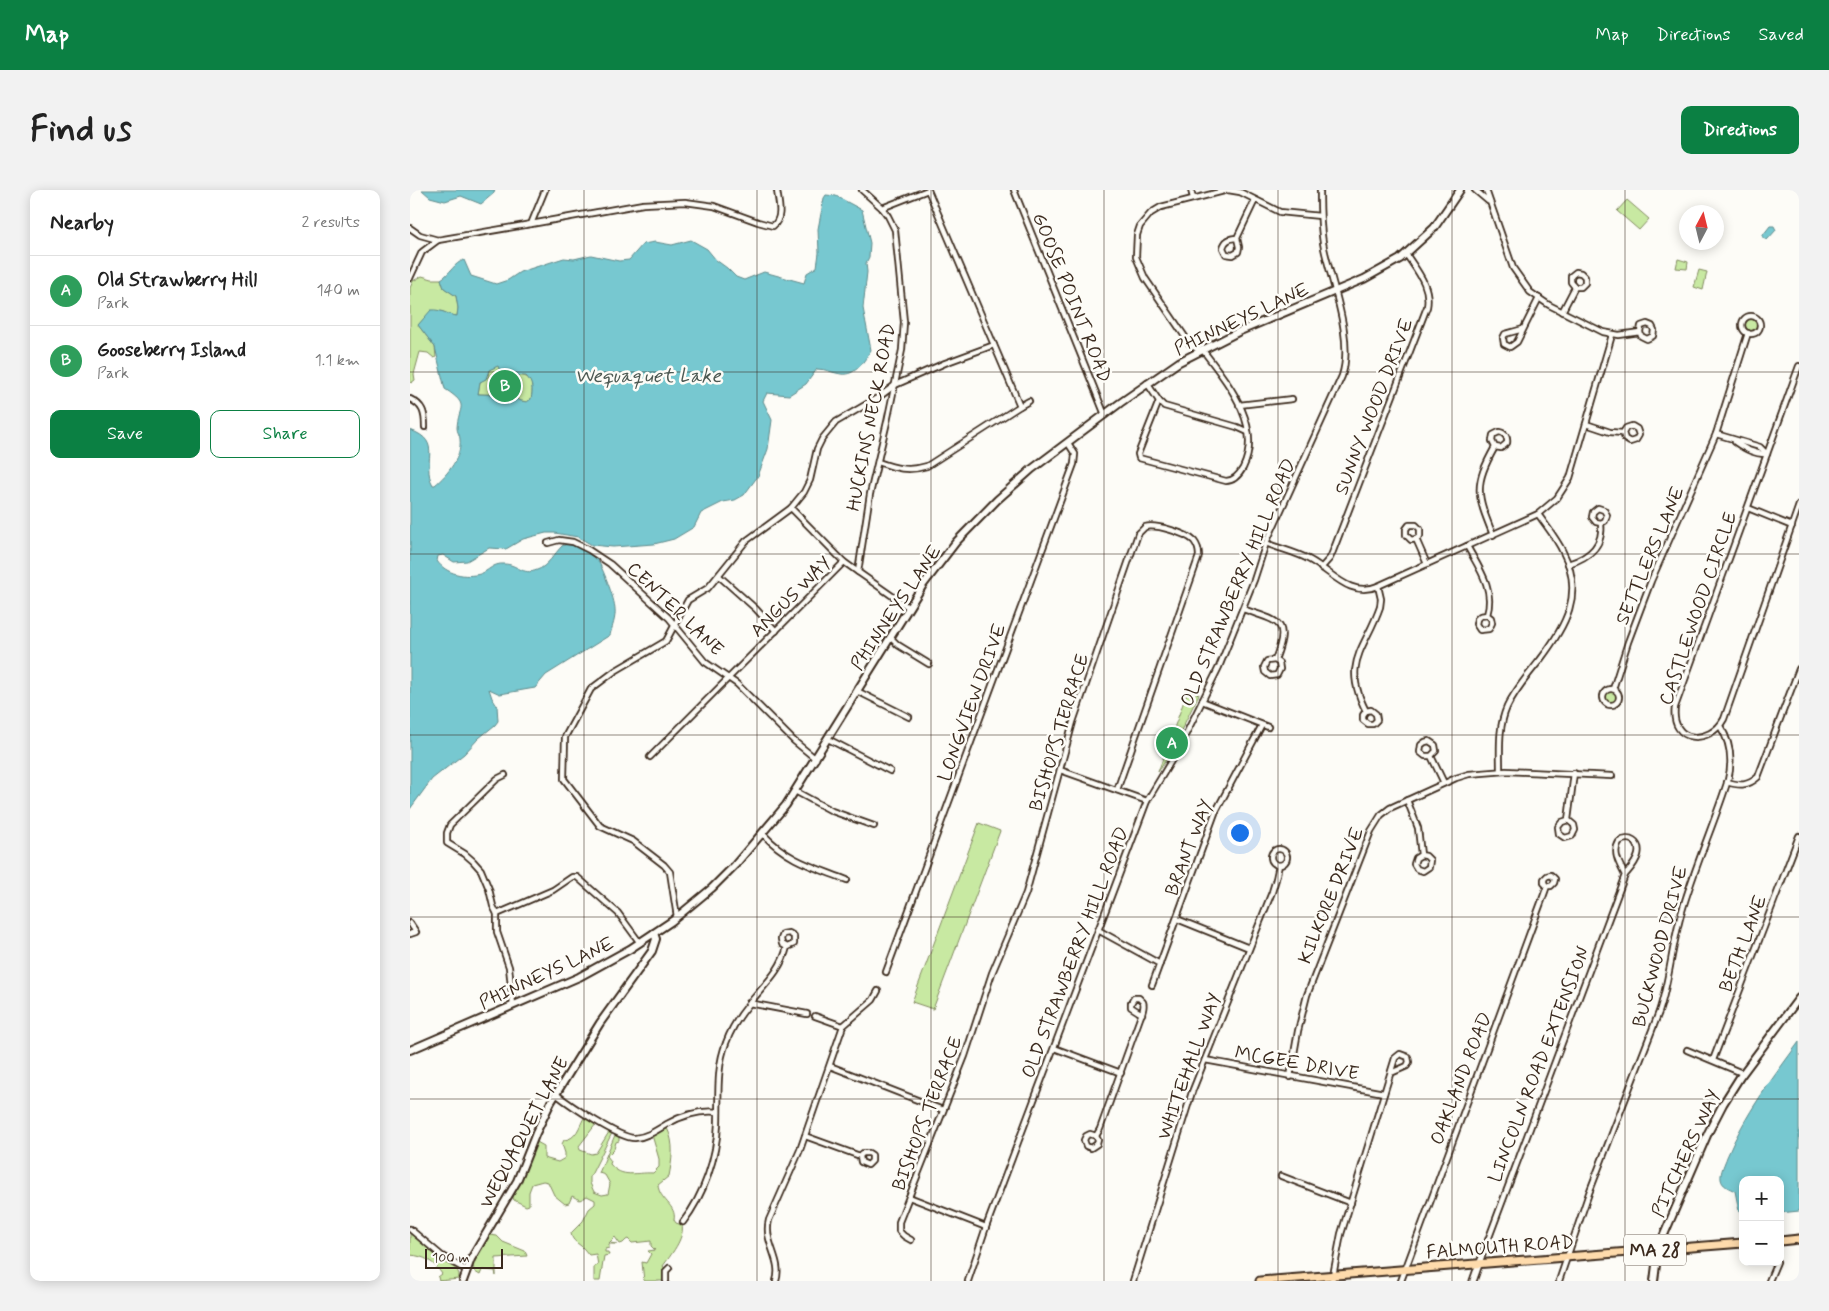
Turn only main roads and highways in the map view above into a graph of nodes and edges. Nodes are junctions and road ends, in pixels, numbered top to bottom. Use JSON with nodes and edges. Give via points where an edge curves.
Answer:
{"nodes":[{"id":1,"x":1460,"y":190,"type":"edge"},
{"id":2,"x":654,"y":934,"type":"junction"},
{"id":3,"x":1799,"y":998,"type":"edge"},
{"id":4,"x":410,"y":1050,"type":"edge"},
{"id":5,"x":1799,"y":1239,"type":"edge"},
{"id":6,"x":1784,"y":1240,"type":"edge"},
{"id":7,"x":1739,"y":1243,"type":"edge"},
{"id":8,"x":1659,"y":1250,"type":"junction"},
{"id":9,"x":1332,"y":1278,"type":"edge"},
{"id":10,"x":463,"y":1281,"type":"edge"},
{"id":11,"x":1260,"y":1281,"type":"edge"},
{"id":12,"x":1654,"y":1281,"type":"edge"}],
"edges":[{"from":1,"to":2,"type":"main road","name":"PHINNEYS LANE","via":[[1434,228],[1406,254],[1372,275],[1202,349],[1147,383],[996,500],[938,564],[816,759],[763,834],[712,888]]},
{"from":2,"to":4,"type":"main road","name":"PHINNEYS LANE","via":[[579,977]]},
{"from":2,"to":10,"type":"main road","name":"WEQUAQUET LANE","via":[[656,939],[652,951],[600,1023],[556,1094],[539,1125],[513,1189],[478,1246]]},
{"from":3,"to":8,"type":"main road","name":"PITCHERS WAY","via":[[1722,1104]]},
{"from":5,"to":6,"type":"main road"},
{"from":7,"to":8,"type":"main road","name":"FALMOUTH ROAD","number":"MA 28"},
{"from":8,"to":9,"type":"main road","name":"FALMOUTH ROAD","number":"MA 28"},
{"from":8,"to":12,"type":"main road","name":"PITCHERS WAY"},
{"from":9,"to":11,"type":"main road","name":"FALMOUTH ROAD","number":"MA 28"}]}
